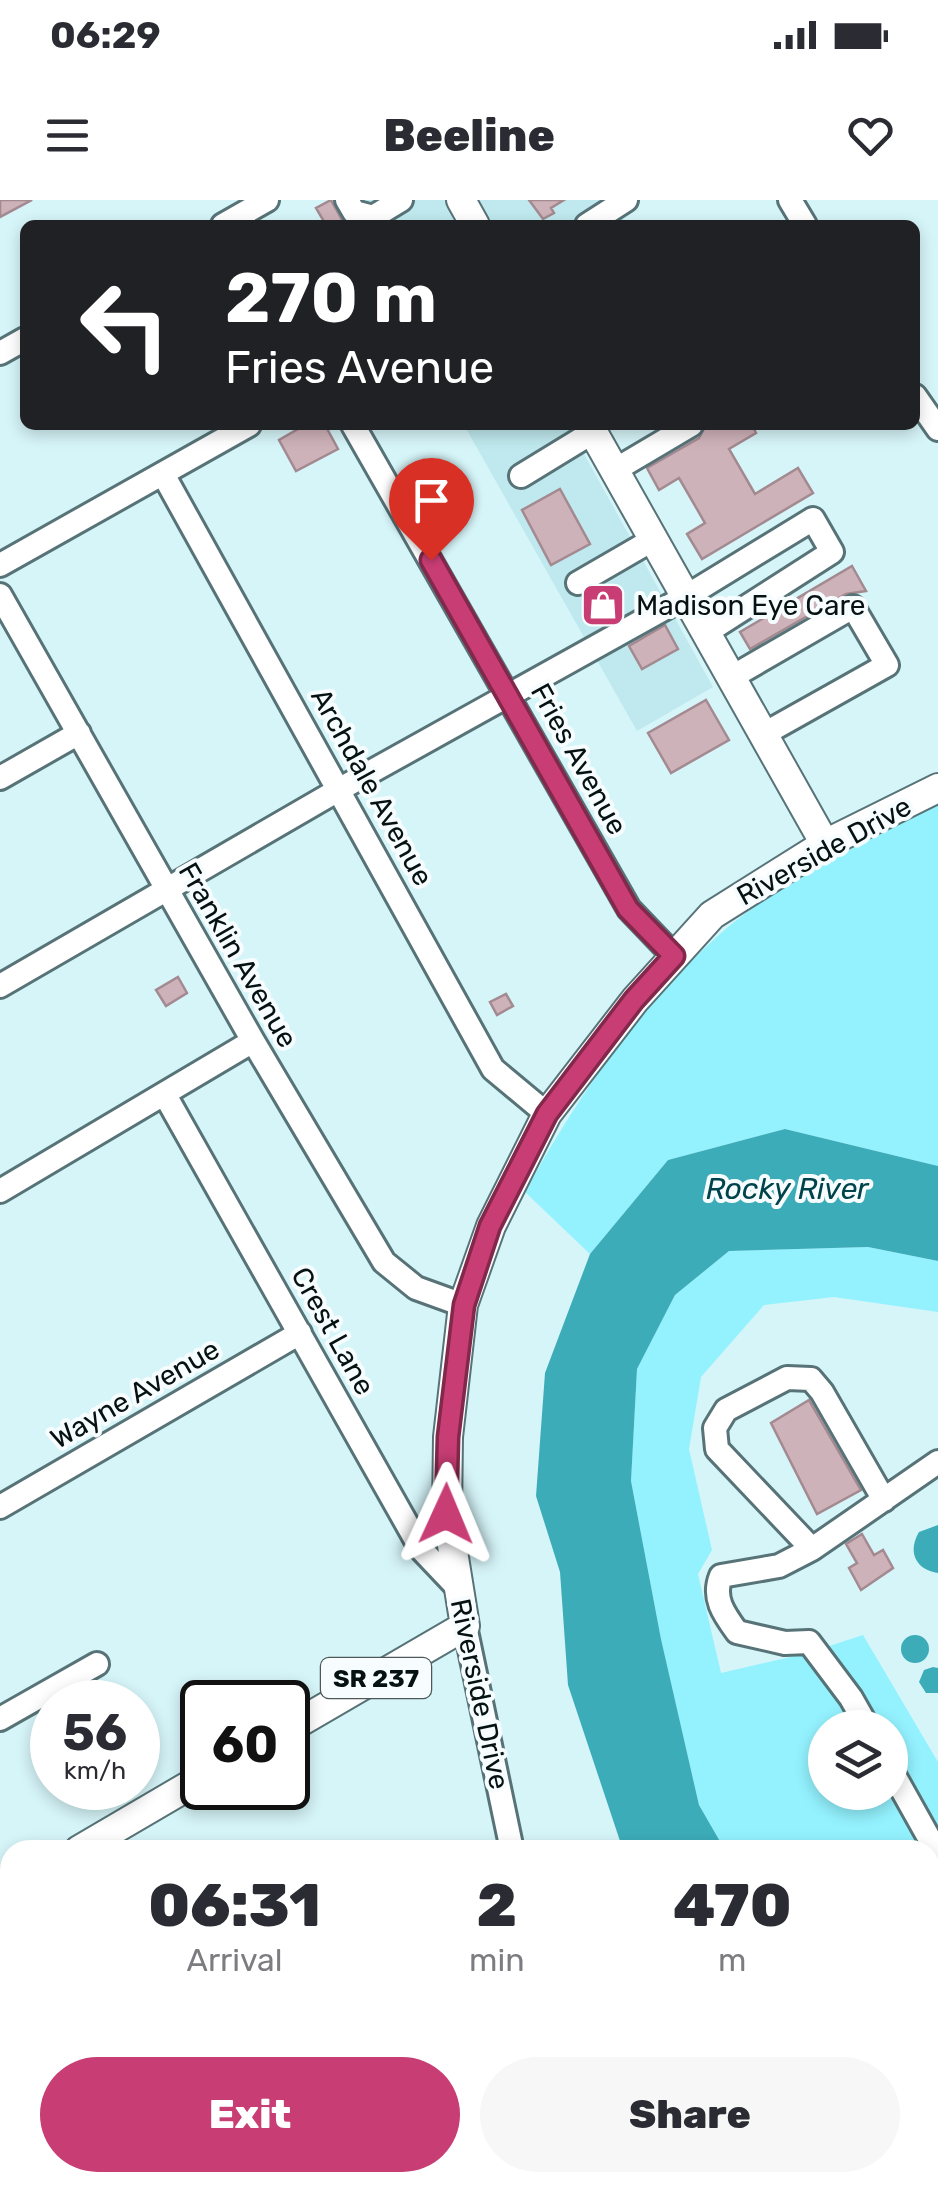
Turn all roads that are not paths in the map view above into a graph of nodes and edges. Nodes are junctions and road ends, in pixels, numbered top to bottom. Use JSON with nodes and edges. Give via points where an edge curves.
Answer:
{"nodes":[{"id":1,"x":267,"y":200,"type":"edge"},
{"id":2,"x":347,"y":200,"type":"edge"},
{"id":3,"x":401,"y":200,"type":"edge"},
{"id":4,"x":626,"y":200,"type":"edge"},
{"id":5,"x":233,"y":220,"type":"edge"},
{"id":6,"x":596,"y":220,"type":"edge"},
{"id":7,"x":920,"y":403,"type":"edge"},
{"id":8,"x":938,"y":429,"type":"edge"},
{"id":9,"x":239,"y":430,"type":"edge"},
{"id":10,"x":356,"y":430,"type":"edge"},
{"id":11,"x":588,"y":430,"type":"edge"},
{"id":12,"x":592,"y":430,"type":"edge"},
{"id":13,"x":683,"y":430,"type":"edge"},
{"id":14,"x":615,"y":470,"type":"junction"},
{"id":15,"x":163,"y":474,"type":"junction"},
{"id":16,"x":520,"y":476,"type":"dead end"},
{"id":17,"x":654,"y":539,"type":"junction"},
{"id":18,"x":0,"y":565,"type":"edge"},
{"id":19,"x":578,"y":583,"type":"dead end"},
{"id":20,"x":0,"y":595,"type":"edge"},
{"id":21,"x":687,"y":596,"type":"junction"},
{"id":22,"x":707,"y":632,"type":"junction"},
{"id":23,"x":732,"y":676,"type":"junction"},
{"id":24,"x":508,"y":694,"type":"junction"},
{"id":25,"x":79,"y":733,"type":"junction"},
{"id":26,"x":764,"y":734,"type":"junction"},
{"id":27,"x":0,"y":778,"type":"edge"},
{"id":28,"x":938,"y":788,"type":"edge"},
{"id":29,"x":340,"y":789,"type":"junction"},
{"id":30,"x":825,"y":844,"type":"junction"},
{"id":31,"x":166,"y":890,"type":"junction"},
{"id":32,"x":674,"y":956,"type":"junction"},
{"id":33,"x":0,"y":986,"type":"edge"},
{"id":34,"x":253,"y":1041,"type":"junction"},
{"id":35,"x":166,"y":1095,"type":"junction"},
{"id":36,"x":547,"y":1114,"type":"junction"},
{"id":37,"x":0,"y":1190,"type":"edge"},
{"id":38,"x":464,"y":1305,"type":"junction"},
{"id":39,"x":300,"y":1334,"type":"junction"},
{"id":40,"x":938,"y":1462,"type":"edge"},
{"id":41,"x":884,"y":1500,"type":"junction"},
{"id":42,"x":0,"y":1507,"type":"edge"},
{"id":43,"x":812,"y":1549,"type":"junction"},
{"id":44,"x":458,"y":1588,"type":"junction"},
{"id":45,"x":466,"y":1626,"type":"junction"},
{"id":46,"x":97,"y":1664,"type":"dead end"},
{"id":47,"x":858,"y":1710,"type":"edge"},
{"id":48,"x":310,"y":1716,"type":"edge"},
{"id":49,"x":0,"y":1719,"type":"edge"},
{"id":50,"x":180,"y":1791,"type":"edge"},
{"id":51,"x":908,"y":1800,"type":"edge"},
{"id":52,"x":96,"y":1840,"type":"edge"},
{"id":53,"x":510,"y":1840,"type":"edge"},
{"id":54,"x":930,"y":1840,"type":"edge"}],
"edges":[{"from":1,"to":5,"type":"street"},
{"from":2,"to":3,"type":"street","via":[[354,212],[373,217]]},
{"from":4,"to":6,"type":"street"},
{"from":7,"to":8,"type":"street"},
{"from":9,"to":15,"type":"street"},
{"from":10,"to":24,"type":"street","name":"Fries Avenue"},
{"from":11,"to":16,"type":"street"},
{"from":12,"to":14,"type":"main road"},
{"from":13,"to":14,"type":"street"},
{"from":14,"to":17,"type":"main road"},
{"from":15,"to":18,"type":"street"},
{"from":15,"to":29,"type":"street","name":"Archdale Avenue"},
{"from":17,"to":19,"type":"street"},
{"from":17,"to":21,"type":"main road"},
{"from":20,"to":25,"type":"street","name":"Franklin Avenue"},
{"from":21,"to":22,"type":"main road"},
{"from":21,"to":22,"type":"street","via":[[813,519],[832,552]]},
{"from":21,"to":24,"type":"street"},
{"from":22,"to":23,"type":"main road"},
{"from":23,"to":26,"type":"main road"},
{"from":23,"to":26,"type":"street","via":[[853,606],[887,666]]},
{"from":24,"to":29,"type":"street"},
{"from":24,"to":32,"type":"street","name":"Fries Avenue","via":[[628,909]]},
{"from":25,"to":27,"type":"street"},
{"from":25,"to":31,"type":"street","name":"Franklin Avenue"},
{"from":26,"to":30,"type":"main road"},
{"from":28,"to":30,"type":"main road","name":"Riverside Drive"},
{"from":29,"to":31,"type":"street"},
{"from":29,"to":36,"type":"street","name":"Archdale Avenue","via":[[494,1069]]},
{"from":30,"to":32,"type":"main road","name":"Riverside Drive","via":[[712,915]]},
{"from":31,"to":33,"type":"street"},
{"from":31,"to":34,"type":"street","name":"Franklin Avenue"},
{"from":32,"to":36,"type":"main road","name":"Riverside Drive"},
{"from":34,"to":35,"type":"street"},
{"from":34,"to":38,"type":"street","name":"Franklin Avenue","via":[[384,1262],[416,1288]]},
{"from":35,"to":37,"type":"street"},
{"from":35,"to":39,"type":"street","name":"Crest Lane"},
{"from":36,"to":38,"type":"main road","name":"Riverside Drive","via":[[490,1226]]},
{"from":38,"to":44,"type":"main road","name":"Riverside Drive","via":[[446,1514]]},
{"from":39,"to":42,"type":"street","name":"Wayne Avenue"},
{"from":39,"to":44,"type":"street","name":"Crest Lane","via":[[421,1549]]},
{"from":40,"to":41,"type":"street"},
{"from":41,"to":43,"type":"street"},
{"from":41,"to":43,"type":"street","via":[[811,1379],[787,1378],[726,1410],[715,1428],[716,1449]]},
{"from":43,"to":47,"type":"street","via":[[779,1566],[721,1576],[720,1608],[737,1632],[810,1642]]},
{"from":44,"to":45,"type":"main road","name":"Riverside Drive"},
{"from":45,"to":48,"type":"main road","number":"SR 237"},
{"from":45,"to":53,"type":"street","name":"Riverside Drive"},
{"from":46,"to":49,"type":"street"},
{"from":50,"to":52,"type":"main road"},
{"from":51,"to":54,"type":"street"}]}
